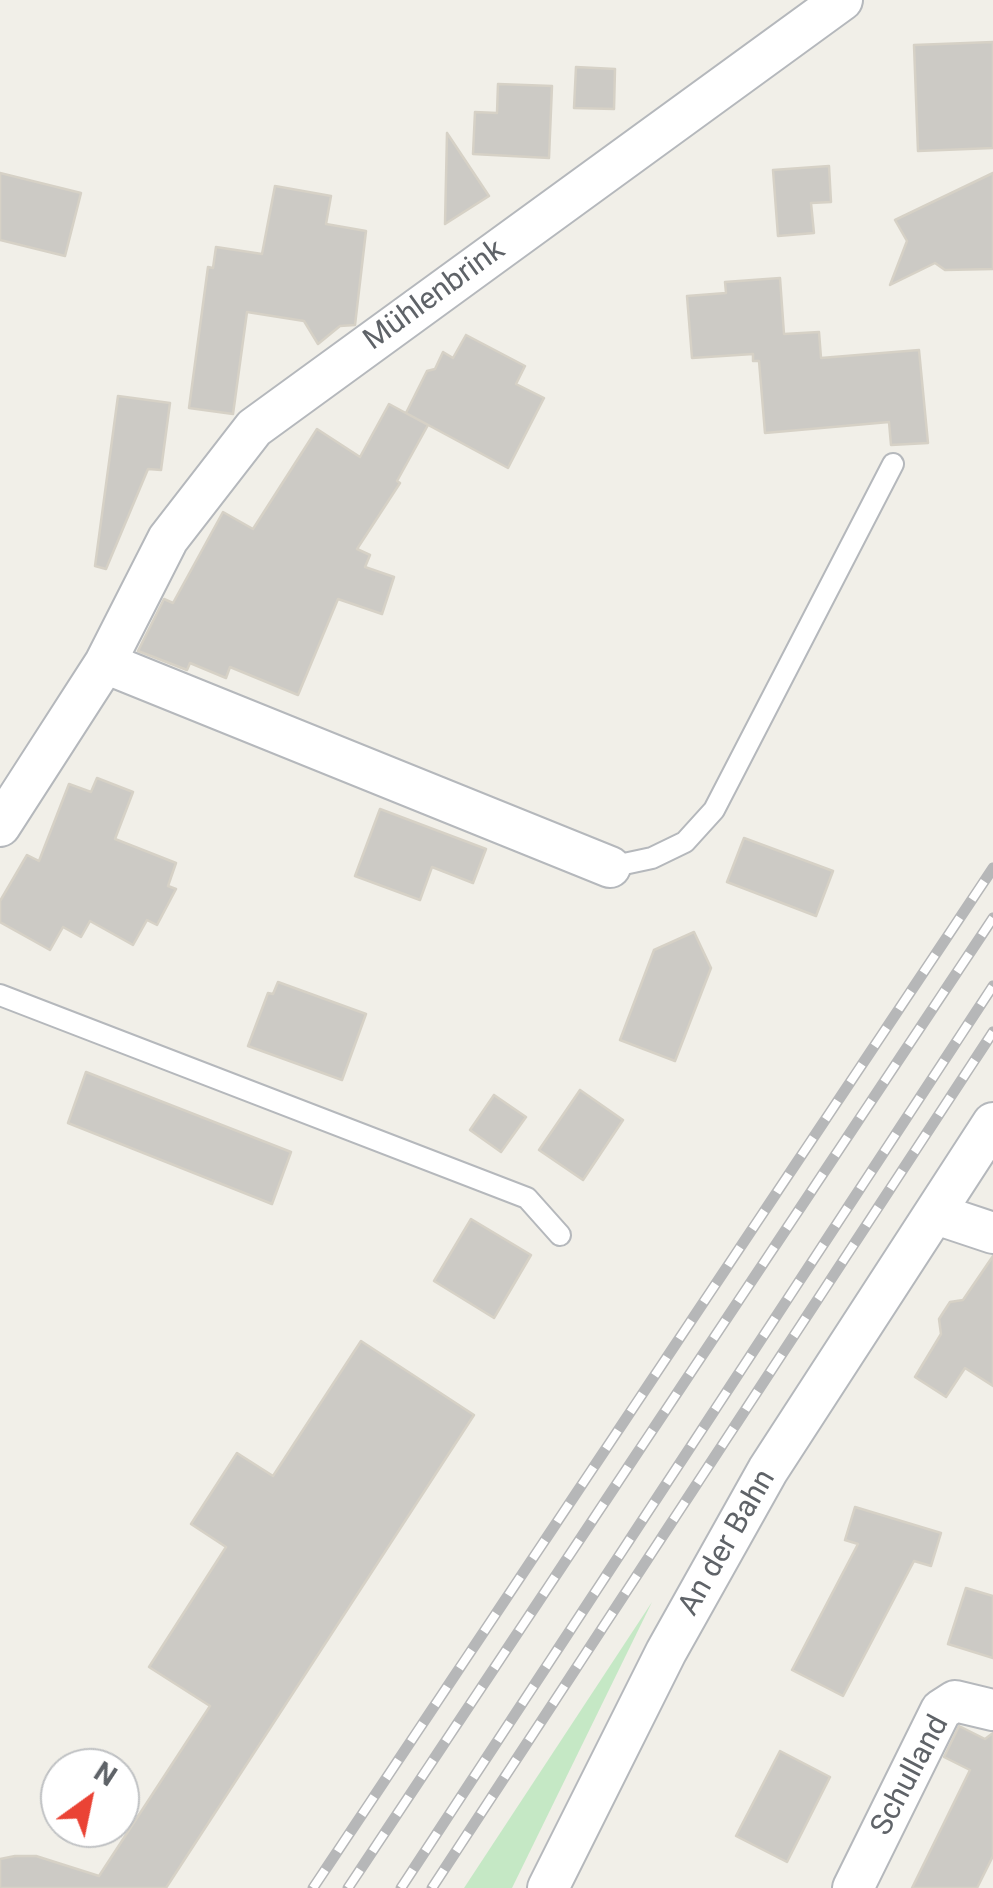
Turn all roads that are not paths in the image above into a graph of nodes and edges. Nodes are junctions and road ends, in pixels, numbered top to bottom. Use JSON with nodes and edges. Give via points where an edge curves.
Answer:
{"nodes":[{"id":1,"x":842,"y":0,"type":"edge"},
{"id":2,"x":893,"y":464,"type":"dead end"},
{"id":3,"x":105,"y":663,"type":"junction"},
{"id":4,"x":0,"y":826,"type":"edge"},
{"id":5,"x":610,"y":867,"type":"joint"},
{"id":6,"x":0,"y":995,"type":"edge"},
{"id":7,"x":993,"y":1124,"type":"edge"},
{"id":8,"x":936,"y":1214,"type":"junction"},
{"id":9,"x":993,"y":1232,"type":"edge"},
{"id":10,"x":560,"y":1236,"type":"dead end"},
{"id":11,"x":993,"y":1710,"type":"edge"},
{"id":12,"x":548,"y":1888,"type":"edge"},
{"id":13,"x":853,"y":1888,"type":"edge"}],
"edges":[{"from":1,"to":3,"type":"street","name":"Mühlenbrink","via":[[254,428],[168,539]]},
{"from":2,"to":5,"type":"lane","via":[[714,810],[685,842]]},
{"from":3,"to":4,"type":"street","name":"Mühlenbrink"},
{"from":3,"to":5,"type":"street"},
{"from":6,"to":10,"type":"lane","via":[[528,1198]]},
{"from":7,"to":8,"type":"street","name":"An der Bahn"},
{"from":8,"to":9,"type":"street"},
{"from":8,"to":12,"type":"street","name":"An der Bahn","via":[[768,1470],[666,1652]]},
{"from":11,"to":13,"type":"street","name":"Schulland","via":[[955,1701],[941,1710]]}]}
